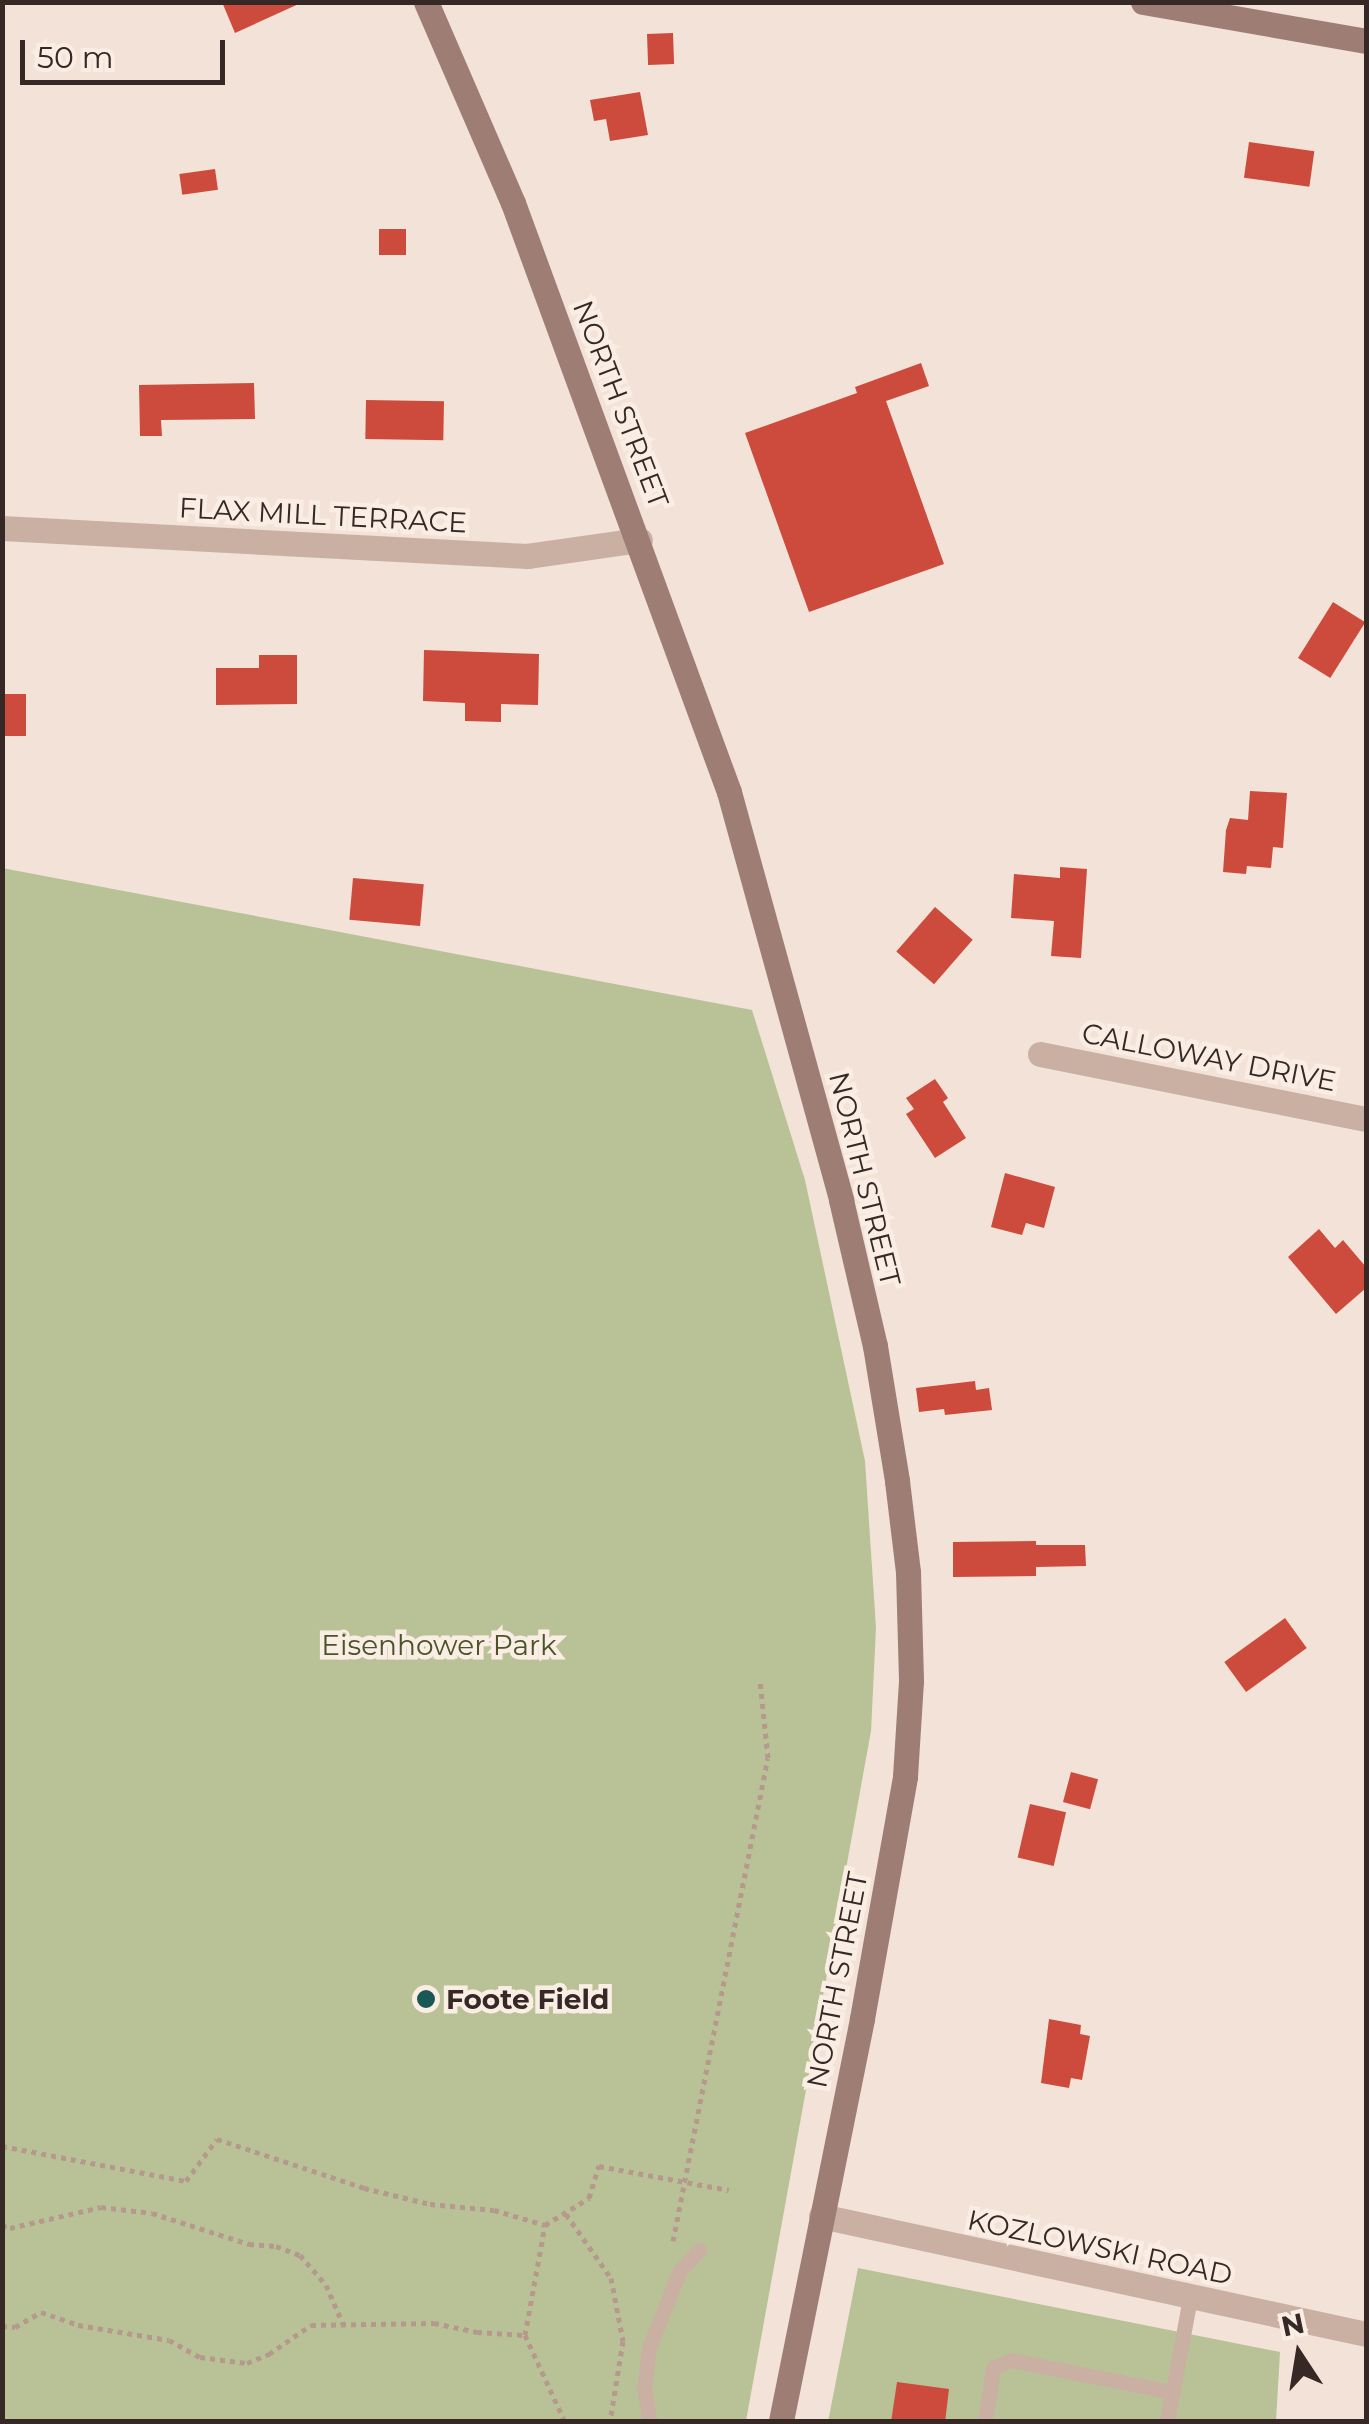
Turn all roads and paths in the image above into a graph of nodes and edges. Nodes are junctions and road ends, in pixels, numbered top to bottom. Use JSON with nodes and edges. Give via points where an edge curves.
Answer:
{"nodes":[{"id":1,"x":426,"y":2,"type":"edge"},
{"id":2,"x":1143,"y":2,"type":"edge"},
{"id":3,"x":1366,"y":41,"type":"edge"},
{"id":4,"x":2,"y":528,"type":"edge"},
{"id":5,"x":640,"y":540,"type":"junction"},
{"id":6,"x":1040,"y":1054,"type":"dead end"},
{"id":7,"x":1366,"y":1119,"type":"edge"},
{"id":8,"x":760,"y":1680,"type":"dead end"},
{"id":9,"x":2,"y":2146,"type":"edge"},
{"id":10,"x":684,"y":2182,"type":"junction"},
{"id":11,"x":729,"y":2190,"type":"dead end"},
{"id":12,"x":566,"y":2214,"type":"junction"},
{"id":13,"x":821,"y":2216,"type":"junction"},
{"id":14,"x":2,"y":2225,"type":"edge"},
{"id":15,"x":545,"y":2225,"type":"junction"},
{"id":16,"x":673,"y":2240,"type":"dead end"},
{"id":17,"x":699,"y":2250,"type":"dead end"},
{"id":18,"x":1190,"y":2298,"type":"junction"},
{"id":19,"x":2,"y":2326,"type":"edge"},
{"id":20,"x":344,"y":2326,"type":"junction"},
{"id":21,"x":525,"y":2334,"type":"junction"},
{"id":22,"x":1366,"y":2334,"type":"edge"},
{"id":23,"x":1173,"y":2392,"type":"junction"},
{"id":24,"x":565,"y":2422,"type":"edge"},
{"id":25,"x":610,"y":2422,"type":"edge"},
{"id":26,"x":650,"y":2422,"type":"edge"},
{"id":27,"x":781,"y":2422,"type":"edge"},
{"id":28,"x":985,"y":2422,"type":"edge"},
{"id":29,"x":1168,"y":2422,"type":"edge"}],
"edges":[{"from":1,"to":5,"type":"main road","name":"NORTH STREET","via":[[513,203]]},
{"from":2,"to":3,"type":"main road"},
{"from":4,"to":5,"type":"street","name":"FLAX MILL TERRACE","via":[[527,556]]},
{"from":5,"to":13,"type":"main road","name":"NORTH STREET","via":[[729,792],[841,1200],[875,1346],[908,1572],[906,1778]]},
{"from":6,"to":7,"type":"street","name":"CALLOWAY DRIVE"},
{"from":8,"to":10,"type":"path","via":[[768,1758]]},
{"from":9,"to":15,"type":"path","via":[[186,2182],[218,2139],[364,2188]]},
{"from":10,"to":11,"type":"path"},
{"from":10,"to":12,"type":"path","via":[[599,2166],[589,2198]]},
{"from":10,"to":16,"type":"path"},
{"from":12,"to":15,"type":"path"},
{"from":12,"to":25,"type":"path","via":[[611,2278],[622,2341]]},
{"from":13,"to":18,"type":"street","name":"KOZLOWSKI ROAD"},
{"from":13,"to":27,"type":"main road","name":"NORTH STREET"},
{"from":14,"to":20,"type":"path","via":[[100,2207],[276,2246],[300,2255],[326,2285]]},
{"from":15,"to":21,"type":"path"},
{"from":17,"to":26,"type":"lane","via":[[679,2272],[649,2348],[644,2388]]},
{"from":18,"to":22,"type":"street","name":"KOZLOWSKI ROAD"},
{"from":18,"to":23,"type":"lane"},
{"from":19,"to":20,"type":"path","via":[[41,2312],[169,2340],[200,2357],[248,2363],[311,2325]]},
{"from":20,"to":21,"type":"path","via":[[434,2323]]},
{"from":21,"to":24,"type":"path"},
{"from":23,"to":28,"type":"lane","via":[[1011,2360],[994,2368]]},
{"from":23,"to":29,"type":"lane"}]}
